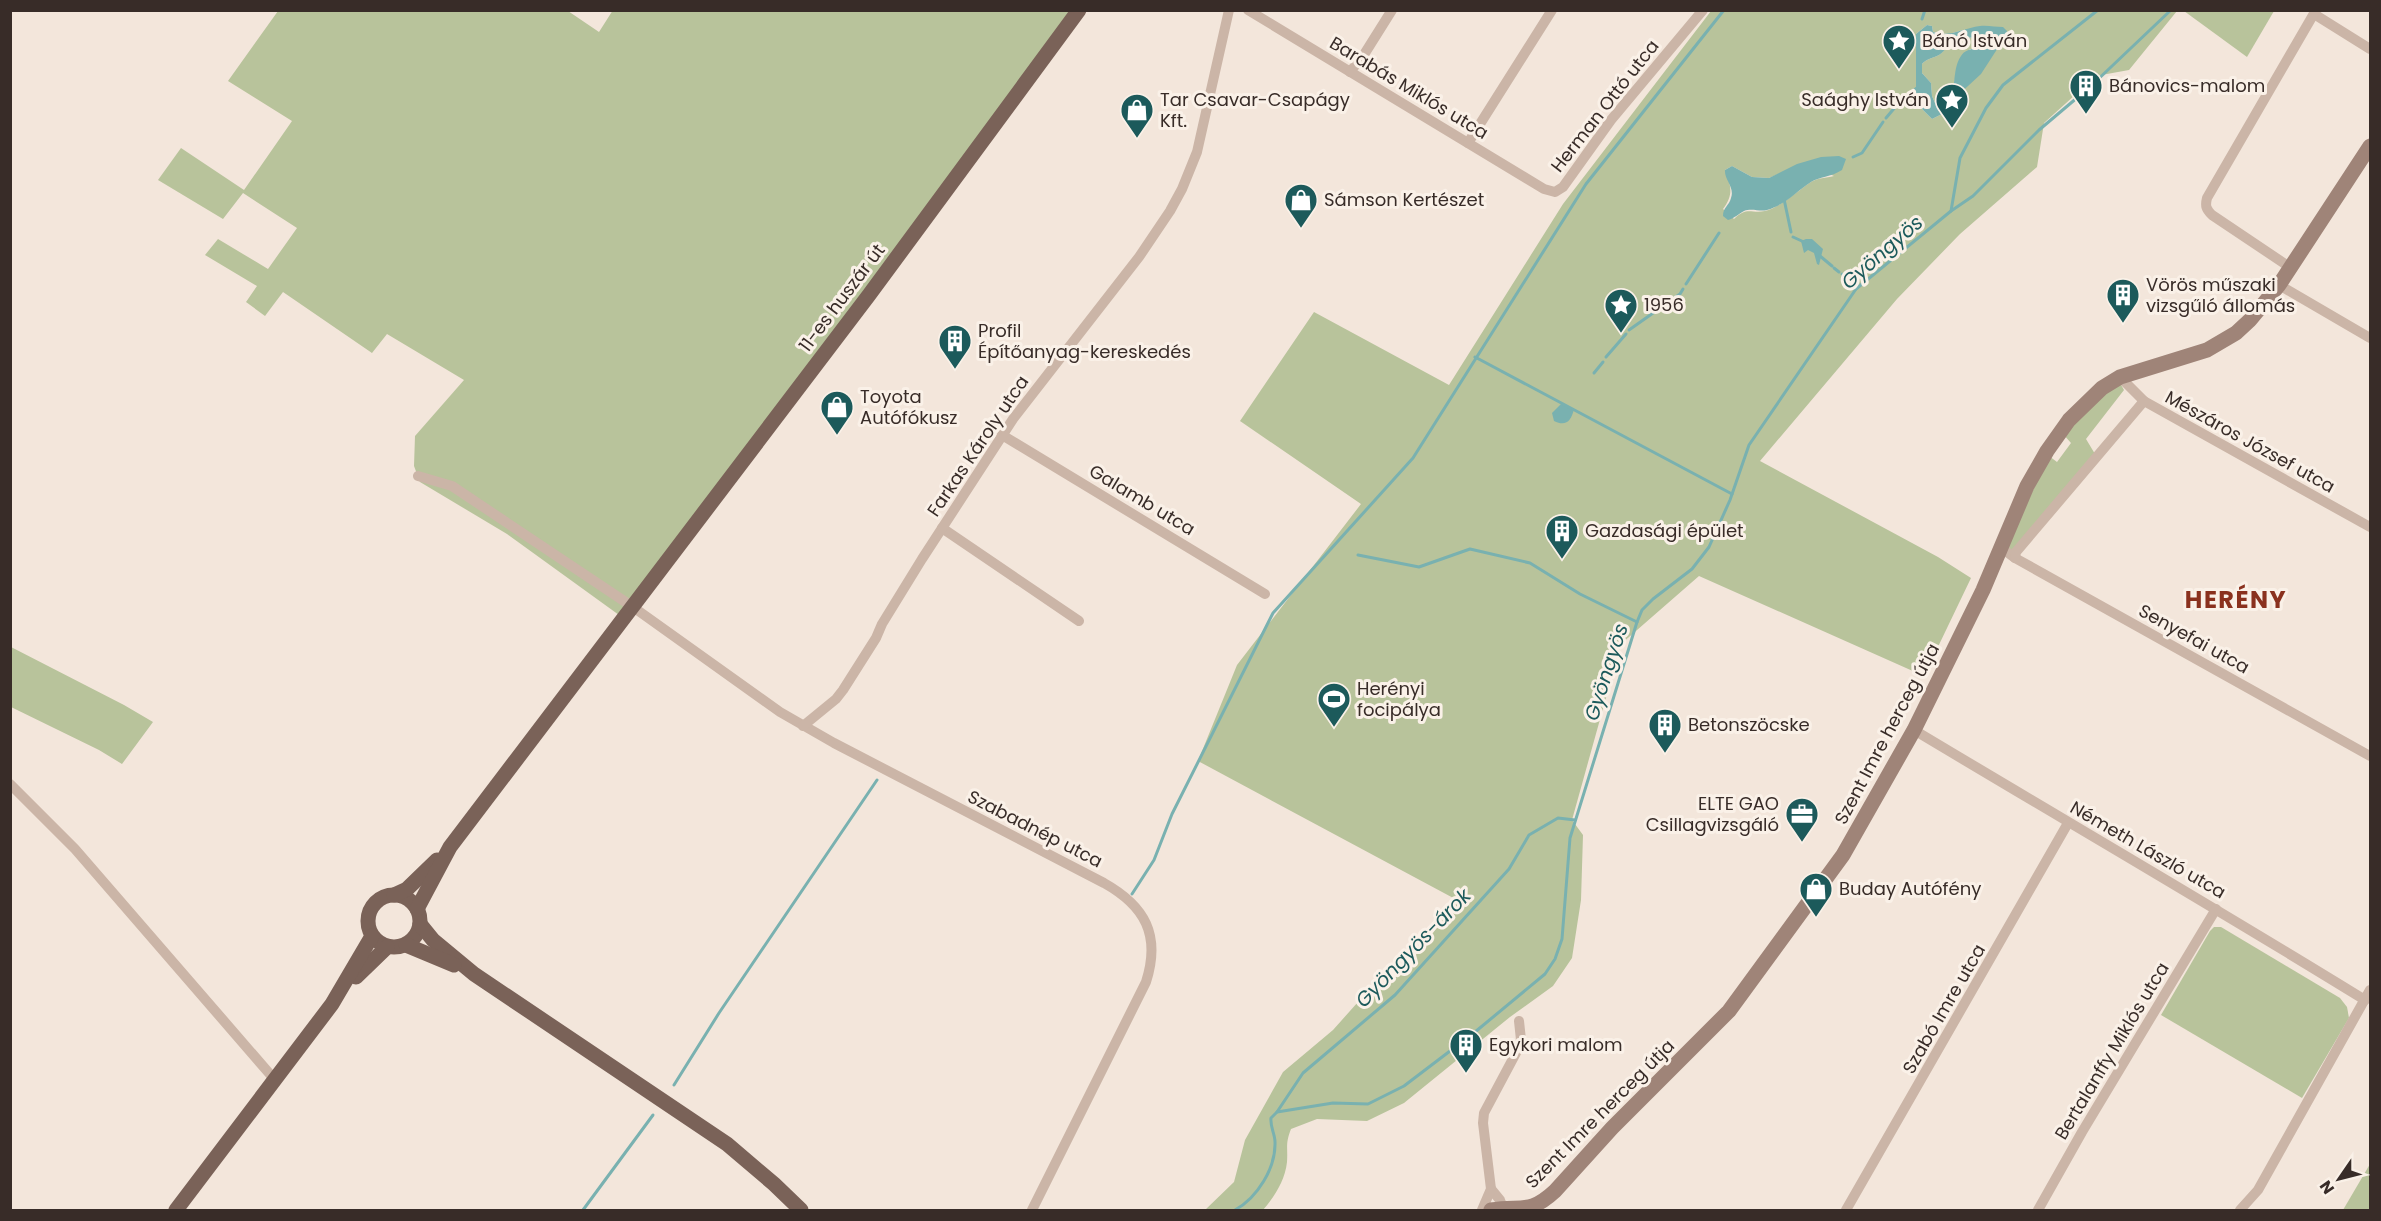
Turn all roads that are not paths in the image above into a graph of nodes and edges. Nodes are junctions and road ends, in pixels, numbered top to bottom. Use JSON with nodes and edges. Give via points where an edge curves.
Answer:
{"nodes":[{"id":1,"x":1079,"y":10,"type":"edge"},
{"id":2,"x":1229,"y":10,"type":"edge"},
{"id":3,"x":1248,"y":10,"type":"edge"},
{"id":4,"x":1392,"y":10,"type":"edge"},
{"id":5,"x":1552,"y":10,"type":"edge"},
{"id":6,"x":1703,"y":10,"type":"edge"},
{"id":7,"x":2315,"y":12,"type":"edge"},
{"id":8,"x":2370,"y":49,"type":"edge"},
{"id":9,"x":1350,"y":72,"type":"junction"},
{"id":10,"x":1467,"y":143,"type":"junction"},
{"id":11,"x":2370,"y":146,"type":"edge"},
{"id":12,"x":1555,"y":192,"type":"joint"},
{"id":13,"x":2291,"y":268,"type":"junction"},
{"id":14,"x":2279,"y":285,"type":"junction"},
{"id":15,"x":2370,"y":338,"type":"edge"},
{"id":16,"x":2120,"y":377,"type":"junction"},
{"id":17,"x":2144,"y":401,"type":"junction"},
{"id":18,"x":1002,"y":435,"type":"junction"},
{"id":19,"x":418,"y":476,"type":"dead end"},
{"id":20,"x":2370,"y":527,"type":"edge"},
{"id":21,"x":942,"y":528,"type":"junction"},
{"id":22,"x":2009,"y":553,"type":"junction"},
{"id":23,"x":1265,"y":594,"type":"dead end"},
{"id":24,"x":633,"y":607,"type":"junction"},
{"id":25,"x":1079,"y":621,"type":"dead end"},
{"id":26,"x":803,"y":726,"type":"junction"},
{"id":27,"x":1914,"y":729,"type":"junction"},
{"id":28,"x":2370,"y":756,"type":"edge"},
{"id":29,"x":10,"y":784,"type":"edge"},
{"id":30,"x":2068,"y":823,"type":"junction"},
{"id":31,"x":450,"y":847,"type":"junction"},
{"id":32,"x":394,"y":895,"type":"junction"},
{"id":33,"x":2216,"y":909,"type":"junction"},
{"id":34,"x":419,"y":916,"type":"junction"},
{"id":35,"x":372,"y":936,"type":"junction"},
{"id":36,"x":406,"y":945,"type":"junction"},
{"id":37,"x":387,"y":947,"type":"junction"},
{"id":38,"x":474,"y":974,"type":"junction"},
{"id":39,"x":2370,"y":990,"type":"edge"},
{"id":40,"x":2365,"y":1000,"type":"junction"},
{"id":41,"x":332,"y":1004,"type":"junction"},
{"id":42,"x":1520,"y":1021,"type":"dead end"},
{"id":43,"x":274,"y":1080,"type":"junction"},
{"id":44,"x":1491,"y":1189,"type":"junction"},
{"id":45,"x":1538,"y":1208,"type":"edge"},
{"id":46,"x":176,"y":1210,"type":"edge"},
{"id":47,"x":801,"y":1210,"type":"edge"},
{"id":48,"x":1032,"y":1210,"type":"edge"},
{"id":49,"x":1482,"y":1210,"type":"edge"},
{"id":50,"x":1498,"y":1210,"type":"edge"},
{"id":51,"x":1846,"y":1210,"type":"edge"},
{"id":52,"x":2038,"y":1210,"type":"edge"},
{"id":53,"x":2240,"y":1210,"type":"edge"}],
"edges":[{"from":1,"to":24,"type":"main road","name":"11-es huszár út"},
{"from":2,"to":18,"type":"street","name":"Farkas Károly utca","via":[[1197,152],[1182,189],[1139,257]]},
{"from":3,"to":9,"type":"street","name":"Barabás Miklós utca"},
{"from":4,"to":9,"type":"street"},
{"from":5,"to":10,"type":"street"},
{"from":6,"to":12,"type":"street","name":"Herman Ottó utca","via":[[1611,120],[1563,187]]},
{"from":7,"to":8,"type":"street"},
{"from":7,"to":13,"type":"street","via":[[2205,204],[2212,215]]},
{"from":9,"to":10,"type":"street","name":"Barabás Miklós utca"},
{"from":10,"to":12,"type":"street","name":"Barabás Miklós utca"},
{"from":11,"to":13,"type":"main road","name":"Szent Imre herceg útja"},
{"from":13,"to":14,"type":"main road","name":"Szent Imre herceg útja"},
{"from":14,"to":15,"type":"street"},
{"from":14,"to":16,"type":"main road","name":"Szent Imre herceg útja","via":[[2250,321],[2223,342]]},
{"from":16,"to":17,"type":"street","name":"Mészáros József utca"},
{"from":16,"to":22,"type":"main road","name":"Szent Imre herceg útja","via":[[2082,405],[2047,451],[2028,486]]},
{"from":17,"to":20,"type":"street","name":"Mészáros József utca"},
{"from":17,"to":22,"type":"street","name":"Szent Imre herceg útja","via":[[2016,552]]},
{"from":18,"to":21,"type":"street","name":"Farkas Károly utca"},
{"from":18,"to":23,"type":"street","name":"Galamb utca"},
{"from":19,"to":24,"type":"street","name":"Szabadnép utca","via":[[452,486]]},
{"from":21,"to":25,"type":"street"},
{"from":21,"to":26,"type":"street","name":"Farkas Károly utca","via":[[843,690]]},
{"from":22,"to":27,"type":"main road","name":"Szent Imre herceg útja"},
{"from":22,"to":28,"type":"street","name":"Senyefai utca"},
{"from":24,"to":26,"type":"street","name":"Szabadnép utca"},
{"from":24,"to":31,"type":"main road","name":"11-es huszár út"},
{"from":26,"to":48,"type":"street","name":"Szabadnép utca","via":[[1104,883],[1136,906],[1144,919],[1152,946],[1146,982]]},
{"from":27,"to":30,"type":"street","name":"Németh László utca"},
{"from":27,"to":45,"type":"main road","name":"Szent Imre herceg útja","via":[[1843,855],[1729,1011],[1618,1121]]},
{"from":29,"to":43,"type":"street","via":[[75,849]]},
{"from":30,"to":33,"type":"street","name":"Németh László utca"},
{"from":30,"to":51,"type":"street","name":"Szabó Imre utca"},
{"from":31,"to":32,"type":"main road","via":[[407,889]]},
{"from":31,"to":34,"type":"main road"},
{"from":32,"to":34,"type":"main road","via":[[404,897]]},
{"from":32,"to":35,"type":"main road","via":[[377,901],[369,913]]},
{"from":33,"to":40,"type":"street","name":"Németh László utca"},
{"from":33,"to":52,"type":"street","name":"Bertalanffy Miklós utca"},
{"from":34,"to":36,"type":"main road","via":[[413,939]]},
{"from":34,"to":38,"type":"main road","via":[[433,940]]},
{"from":35,"to":37,"type":"main road"},
{"from":35,"to":41,"type":"main road"},
{"from":36,"to":37,"type":"main road"},
{"from":36,"to":38,"type":"main road"},
{"from":37,"to":41,"type":"main road"},
{"from":38,"to":47,"type":"main road","via":[[727,1144]]},
{"from":39,"to":40,"type":"street"},
{"from":40,"to":53,"type":"street","via":[[2258,1190]]},
{"from":41,"to":43,"type":"main road"},
{"from":42,"to":44,"type":"street","via":[[1521,1040],[1516,1053],[1484,1113]]},
{"from":43,"to":46,"type":"main road"},
{"from":44,"to":49,"type":"street"},
{"from":44,"to":50,"type":"street","via":[[1500,1200]]},
{"from":45,"to":50,"type":"main road","name":"Szent Imre herceg útja"}]}
